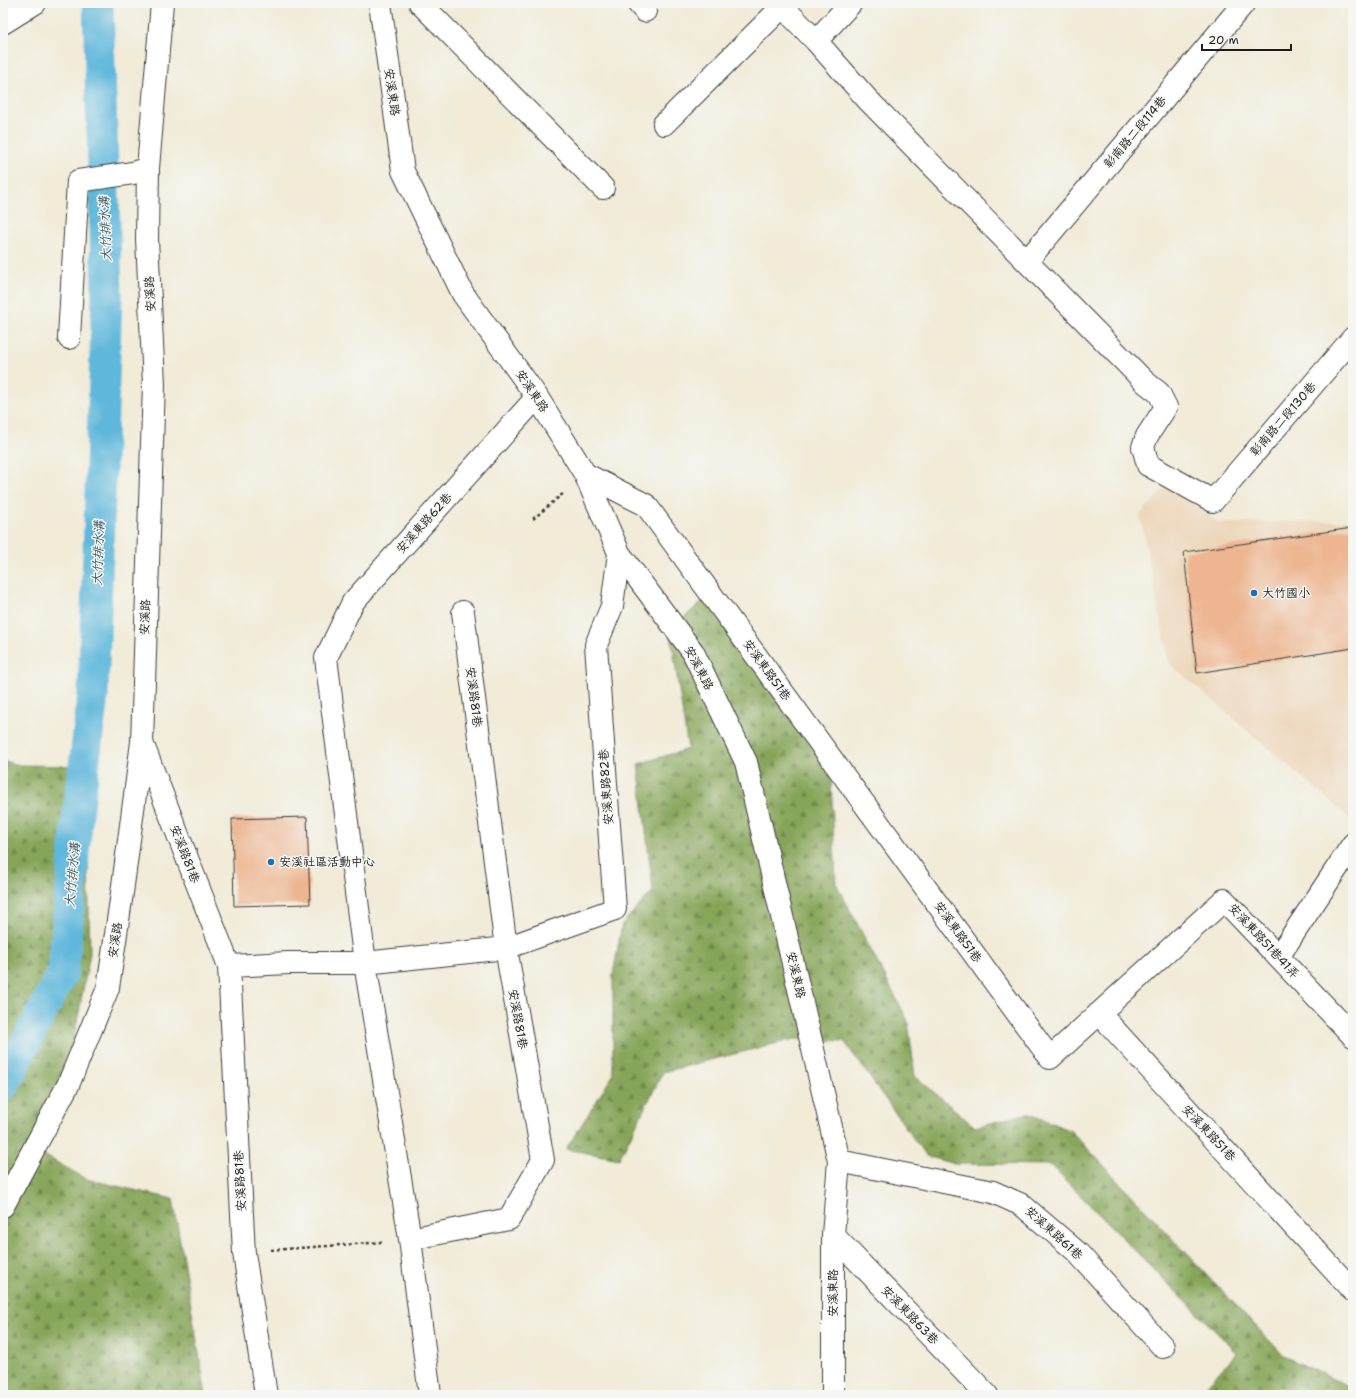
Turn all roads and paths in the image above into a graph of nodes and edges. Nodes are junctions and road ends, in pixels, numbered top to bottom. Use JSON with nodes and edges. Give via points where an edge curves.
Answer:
{"nodes":[{"id":1,"x":35,"y":3,"type":"edge"},
{"id":2,"x":162,"y":3,"type":"edge"},
{"id":3,"x":380,"y":3,"type":"edge"},
{"id":4,"x":420,"y":3,"type":"edge"},
{"id":5,"x":851,"y":3,"type":"edge"},
{"id":6,"x":1244,"y":3,"type":"edge"},
{"id":7,"x":781,"y":5,"type":"edge"},
{"id":8,"x":3,"y":23,"type":"edge"},
{"id":9,"x":816,"y":41,"type":"junction"},
{"id":10,"x":664,"y":124,"type":"dead end"},
{"id":11,"x":140,"y":171,"type":"junction"},
{"id":12,"x":603,"y":188,"type":"dead end"},
{"id":13,"x":1027,"y":262,"type":"junction"},
{"id":14,"x":69,"y":338,"type":"dead end"},
{"id":15,"x":1353,"y":338,"type":"edge"},
{"id":16,"x":537,"y":397,"type":"junction"},
{"id":17,"x":585,"y":474,"type":"junction"},
{"id":18,"x":533,"y":519,"type":"dead end"},
{"id":19,"x":619,"y":552,"type":"junction"},
{"id":20,"x":463,"y":612,"type":"dead end"},
{"id":21,"x":142,"y":742,"type":"junction"},
{"id":22,"x":1353,"y":844,"type":"edge"},
{"id":23,"x":506,"y":948,"type":"junction"},
{"id":24,"x":1278,"y":957,"type":"junction"},
{"id":25,"x":365,"y":963,"type":"junction"},
{"id":26,"x":229,"y":966,"type":"junction"},
{"id":27,"x":1099,"y":1014,"type":"junction"},
{"id":28,"x":1353,"y":1036,"type":"edge"},
{"id":29,"x":839,"y":1161,"type":"junction"},
{"id":30,"x":3,"y":1206,"type":"edge"},
{"id":31,"x":833,"y":1235,"type":"junction"},
{"id":32,"x":410,"y":1240,"type":"junction"},
{"id":33,"x":244,"y":1253,"type":"junction"},
{"id":34,"x":1353,"y":1291,"type":"edge"},
{"id":35,"x":1163,"y":1347,"type":"dead end"},
{"id":36,"x":266,"y":1395,"type":"edge"},
{"id":37,"x":430,"y":1395,"type":"edge"},
{"id":38,"x":833,"y":1395,"type":"edge"},
{"id":39,"x":987,"y":1395,"type":"edge"}],
"edges":[{"from":1,"to":8,"type":"street"},
{"from":2,"to":11,"type":"street","name":"安溪路"},
{"from":3,"to":16,"type":"street","name":"安溪東路","via":[[403,171],[464,294]]},
{"from":4,"to":12,"type":"street"},
{"from":5,"to":9,"type":"street"},
{"from":6,"to":13,"type":"street","name":"彰南路二段114巷"},
{"from":7,"to":9,"type":"street"},
{"from":7,"to":10,"type":"street"},
{"from":9,"to":13,"type":"street","via":[[868,100]]},
{"from":11,"to":14,"type":"street","via":[[78,181]]},
{"from":11,"to":21,"type":"street","name":"安溪路","via":[[147,239],[154,384]]},
{"from":13,"to":15,"type":"street","name":"彰南路二段130巷","via":[[1145,382],[1159,393],[1166,407],[1143,446],[1148,465],[1213,501]]},
{"from":16,"to":17,"type":"street","name":"安溪東路"},
{"from":16,"to":25,"type":"street","name":"安溪東路62巷","via":[[353,602],[326,658]]},
{"from":17,"to":18,"type":"path"},
{"from":17,"to":19,"type":"street","name":"安溪東路"},
{"from":17,"to":27,"type":"street","name":"安溪東路51巷","via":[[646,505],[1050,1058]]},
{"from":19,"to":23,"type":"street","name":"安溪東路82巷","via":[[612,606],[596,645],[615,909]]},
{"from":19,"to":29,"type":"street","name":"安溪東路","via":[[692,652],[746,762]]},
{"from":20,"to":23,"type":"street","name":"安溪路81巷"},
{"from":21,"to":26,"type":"street","name":"安溪路81巷"},
{"from":21,"to":30,"type":"street","name":"安溪路","via":[[108,988],[68,1085]]},
{"from":22,"to":24,"type":"street"},
{"from":23,"to":25,"type":"street"},
{"from":23,"to":32,"type":"street","name":"安溪路81巷","via":[[543,1160],[509,1219]]},
{"from":24,"to":27,"type":"street","name":"安溪東路51巷41弄","via":[[1224,900]]},
{"from":24,"to":28,"type":"street","name":"安溪東路51巷41弄"},
{"from":25,"to":26,"type":"street"},
{"from":25,"to":32,"type":"street"},
{"from":26,"to":33,"type":"street","name":"安溪路81巷"},
{"from":27,"to":34,"type":"street","name":"安溪東路51巷"},
{"from":29,"to":31,"type":"street","name":"安溪東路"},
{"from":29,"to":35,"type":"street","name":"安溪東路61巷","via":[[993,1192],[1022,1205],[1077,1252]]},
{"from":31,"to":38,"type":"street","name":"安溪東路"},
{"from":31,"to":39,"type":"street","name":"安溪東路63巷"},
{"from":32,"to":33,"type":"path"},
{"from":32,"to":37,"type":"street"},
{"from":33,"to":36,"type":"street","name":"安溪路81巷"}]}
